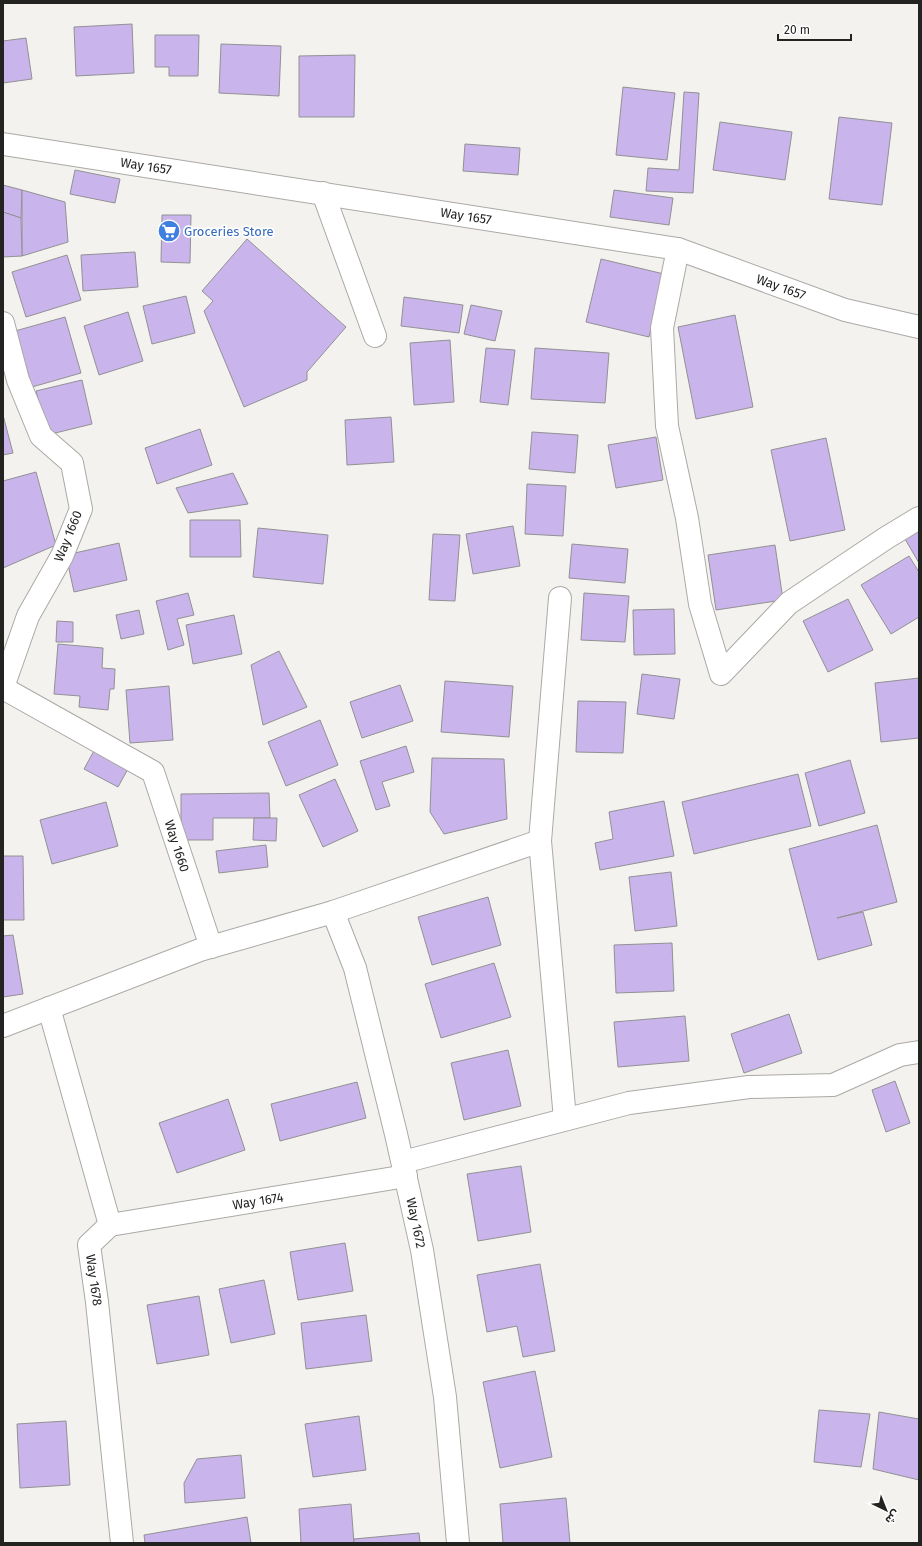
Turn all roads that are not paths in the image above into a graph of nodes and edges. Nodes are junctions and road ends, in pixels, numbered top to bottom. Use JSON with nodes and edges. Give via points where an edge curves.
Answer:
{"nodes":[{"id":1,"x":3,"y":144,"type":"edge"},
{"id":2,"x":323,"y":193,"type":"junction"},
{"id":3,"x":678,"y":249,"type":"junction"},
{"id":4,"x":3,"y":324,"type":"edge"},
{"id":5,"x":919,"y":326,"type":"edge"},
{"id":6,"x":375,"y":336,"type":"dead end"},
{"id":7,"x":919,"y":518,"type":"edge"},
{"id":8,"x":560,"y":598,"type":"dead end"},
{"id":9,"x":3,"y":687,"type":"edge"},
{"id":10,"x":540,"y":841,"type":"junction"},
{"id":11,"x":333,"y":912,"type":"junction"},
{"id":12,"x":211,"y":947,"type":"junction"},
{"id":13,"x":49,"y":1008,"type":"junction"},
{"id":14,"x":3,"y":1026,"type":"edge"},
{"id":15,"x":919,"y":1052,"type":"edge"},
{"id":16,"x":565,"y":1120,"type":"junction"},
{"id":17,"x":404,"y":1169,"type":"junction"},
{"id":18,"x":110,"y":1225,"type":"junction"},
{"id":19,"x":122,"y":1543,"type":"edge"},
{"id":20,"x":458,"y":1543,"type":"edge"}],
"edges":[{"from":1,"to":2,"type":"street","name":"Way 1657"},
{"from":2,"to":3,"type":"street","name":"Way 1657"},
{"from":2,"to":6,"type":"street"},
{"from":3,"to":5,"type":"street","name":"Way 1657","via":[[844,310]]},
{"from":3,"to":7,"type":"street","via":[[662,328],[667,426],[687,518],[700,604],[721,674],[789,603]]},
{"from":4,"to":9,"type":"street","name":"Way 1660","via":[[18,380],[41,436],[72,463],[81,509],[62,556],[28,616]]},
{"from":8,"to":10,"type":"street"},
{"from":9,"to":12,"type":"street","name":"Way 1660","via":[[153,772]]},
{"from":10,"to":11,"type":"street"},
{"from":10,"to":16,"type":"street"},
{"from":11,"to":12,"type":"street"},
{"from":11,"to":17,"type":"street","name":"Way 1672","via":[[355,968]]},
{"from":12,"to":13,"type":"street"},
{"from":13,"to":14,"type":"street"},
{"from":13,"to":18,"type":"street"},
{"from":15,"to":16,"type":"street","name":"Way 1674","via":[[900,1055],[833,1085],[749,1087],[629,1102]]},
{"from":16,"to":17,"type":"street","name":"Way 1674"},
{"from":17,"to":18,"type":"street","name":"Way 1674"},
{"from":17,"to":20,"type":"street","name":"Way 1672","via":[[422,1250],[445,1397]]},
{"from":18,"to":19,"type":"street","name":"Way 1678","via":[[89,1245]]}]}
